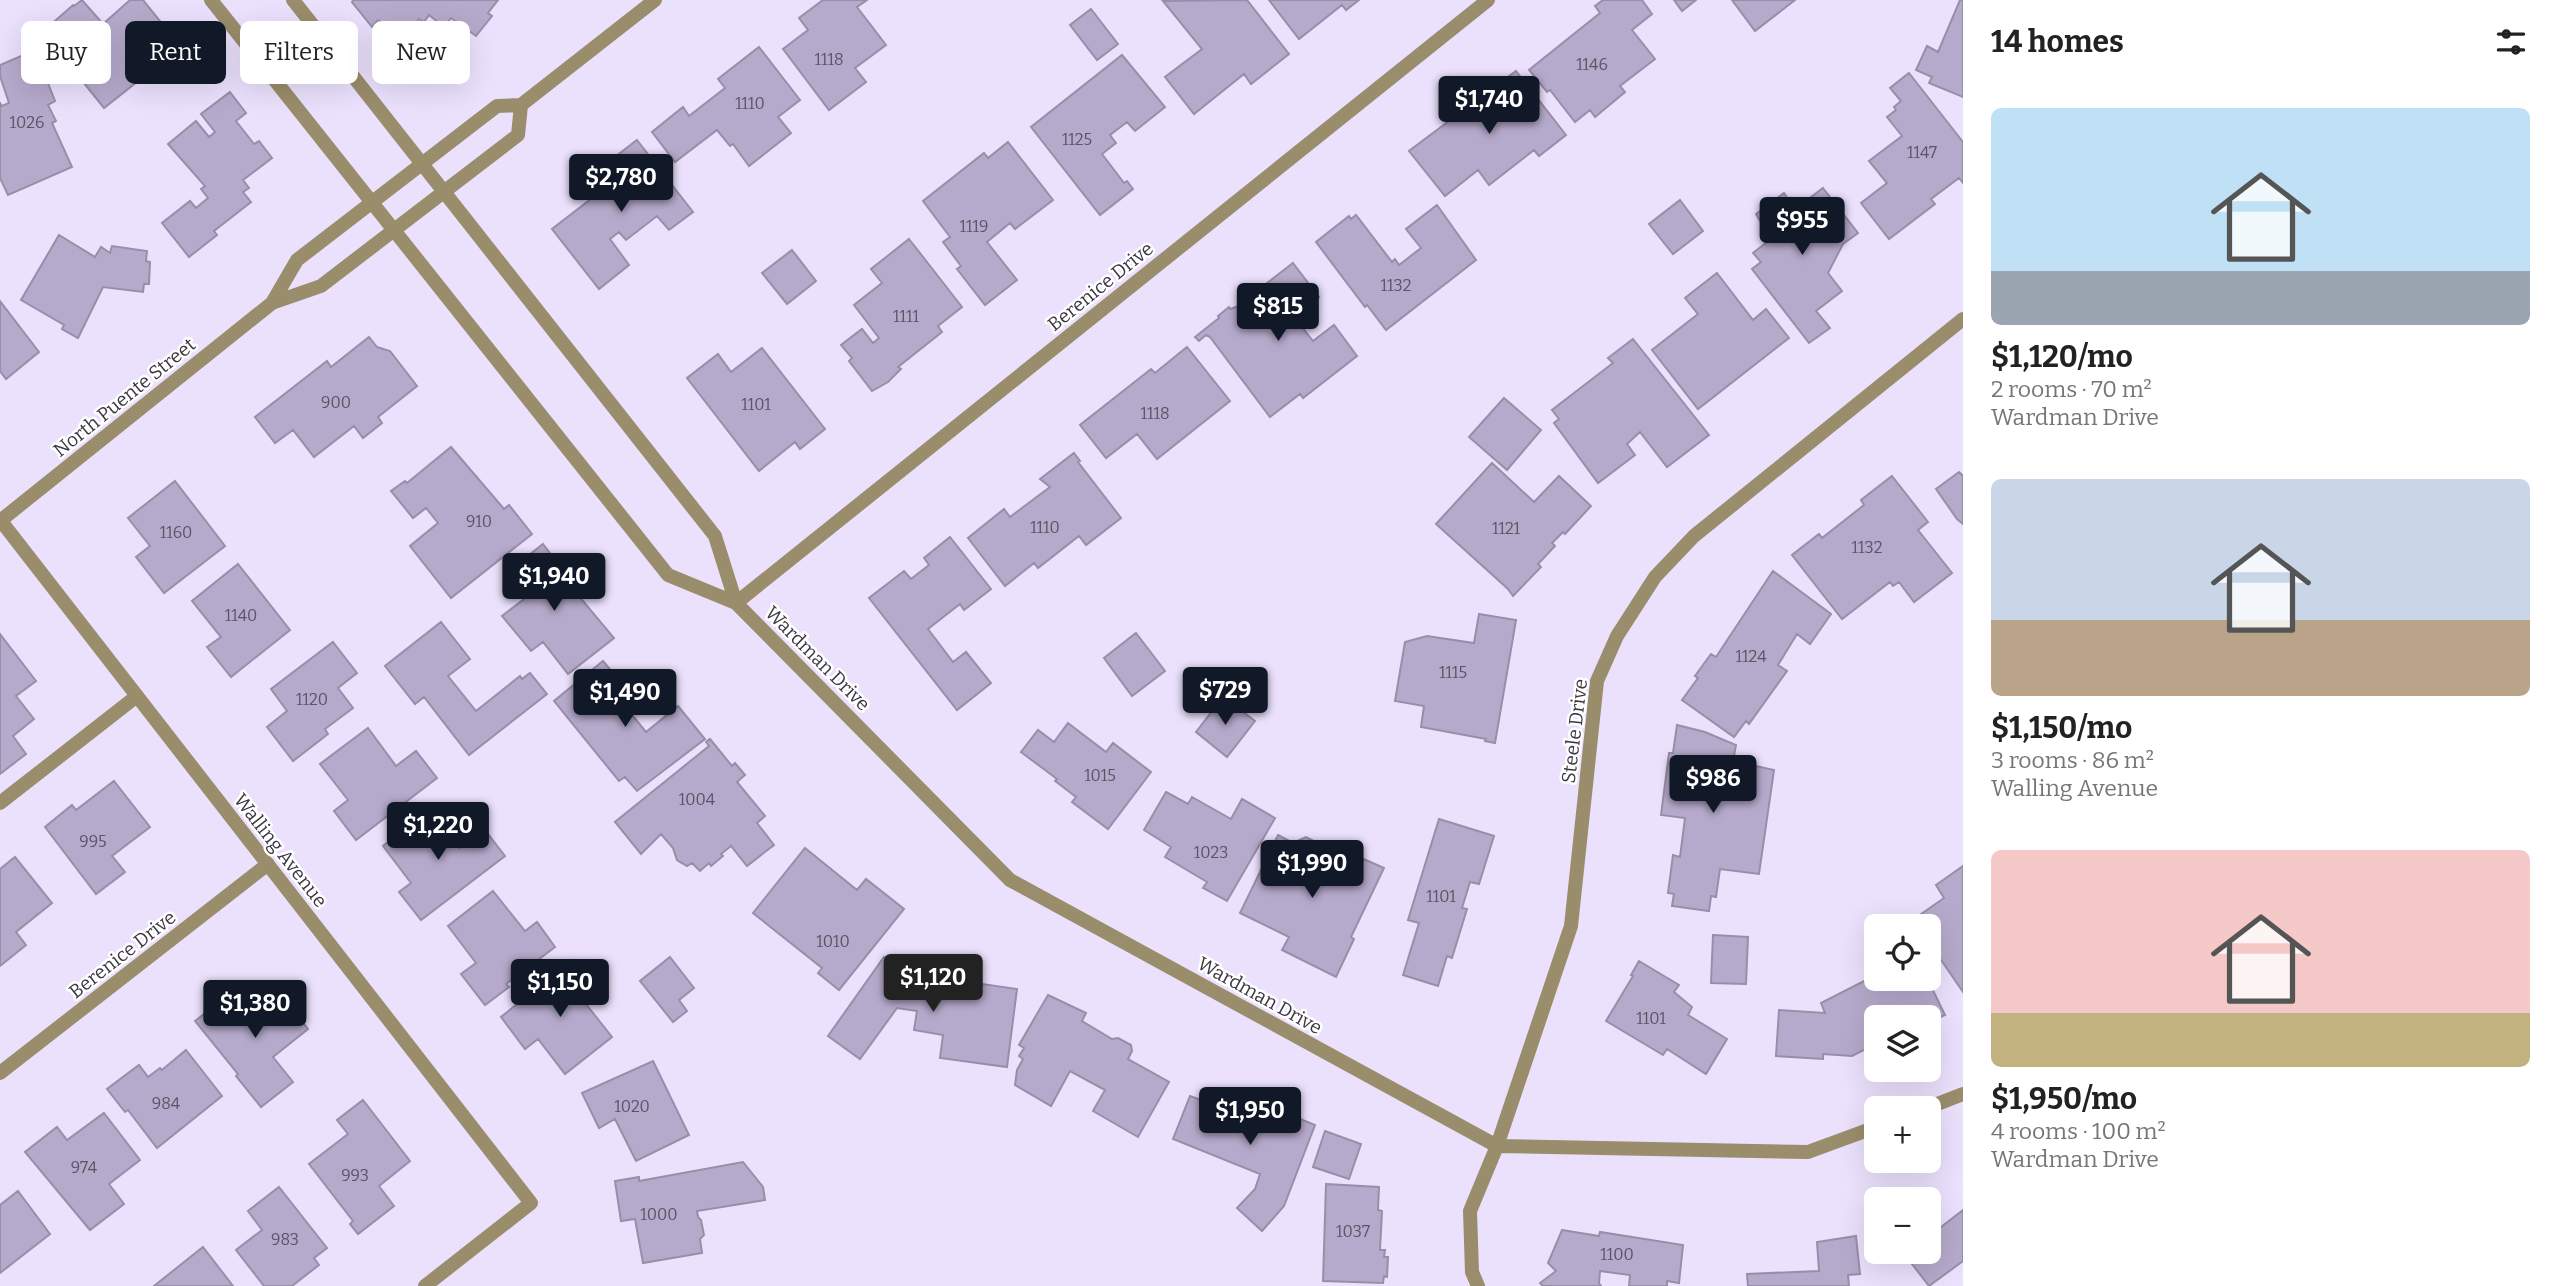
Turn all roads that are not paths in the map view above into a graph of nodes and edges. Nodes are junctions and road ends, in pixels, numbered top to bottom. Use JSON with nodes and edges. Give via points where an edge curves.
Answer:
{"nodes":[{"id":1,"x":211,"y":0,"type":"edge"},
{"id":2,"x":293,"y":0,"type":"edge"},
{"id":3,"x":655,"y":0,"type":"edge"},
{"id":4,"x":1488,"y":0,"type":"edge"},
{"id":5,"x":521,"y":105,"type":"junction"},
{"id":6,"x":422,"y":164,"type":"junction"},
{"id":7,"x":443,"y":191,"type":"junction"},
{"id":8,"x":373,"y":202,"type":"junction"},
{"id":9,"x":396,"y":231,"type":"junction"},
{"id":10,"x":272,"y":303,"type":"junction"},
{"id":11,"x":1963,"y":319,"type":"edge"},
{"id":12,"x":0,"y":521,"type":"edge"},
{"id":13,"x":736,"y":603,"type":"junction"},
{"id":14,"x":137,"y":696,"type":"junction"},
{"id":15,"x":0,"y":803,"type":"edge"},
{"id":16,"x":268,"y":864,"type":"junction"},
{"id":17,"x":0,"y":1073,"type":"edge"},
{"id":18,"x":1963,"y":1094,"type":"edge"},
{"id":19,"x":1941,"y":1103,"type":"edge"},
{"id":20,"x":1864,"y":1132,"type":"edge"},
{"id":21,"x":1497,"y":1146,"type":"junction"},
{"id":22,"x":425,"y":1286,"type":"edge"},
{"id":23,"x":1478,"y":1286,"type":"edge"}],
"edges":[{"from":1,"to":8,"type":"street","name":"Wardman Drive"},
{"from":2,"to":6,"type":"street","name":"Wardman Drive"},
{"from":3,"to":5,"type":"street","name":"North Puente Street"},
{"from":4,"to":13,"type":"street","name":"Berenice Drive"},
{"from":5,"to":6,"type":"street","name":"North Puente Street","via":[[497,106]]},
{"from":5,"to":7,"type":"street","name":"North Puente Street","via":[[518,135]]},
{"from":6,"to":7,"type":"street","name":"Wardman Drive"},
{"from":6,"to":8,"type":"street","name":"North Puente Street"},
{"from":7,"to":9,"type":"street","name":"North Puente Street"},
{"from":7,"to":13,"type":"street","name":"Wardman Drive","via":[[715,536]]},
{"from":8,"to":9,"type":"street","name":"Wardman Drive"},
{"from":8,"to":10,"type":"street","name":"North Puente Street","via":[[297,260]]},
{"from":9,"to":10,"type":"street","name":"North Puente Street","via":[[321,286]]},
{"from":9,"to":13,"type":"street","name":"Wardman Drive","via":[[668,575]]},
{"from":10,"to":12,"type":"street","name":"North Puente Street"},
{"from":11,"to":21,"type":"street","name":"Steele Drive","via":[[1694,537],[1655,577],[1617,636],[1597,681],[1571,926]]},
{"from":12,"to":14,"type":"street","name":"Walling Avenue"},
{"from":13,"to":21,"type":"street","name":"Wardman Drive","via":[[1010,880]]},
{"from":14,"to":15,"type":"street"},
{"from":14,"to":16,"type":"street","name":"Walling Avenue"},
{"from":16,"to":17,"type":"street","name":"Berenice Drive"},
{"from":16,"to":22,"type":"street","name":"Walling Avenue","via":[[531,1203]]},
{"from":18,"to":19,"type":"street"},
{"from":20,"to":21,"type":"street","name":"Wardman Drive","via":[[1808,1153]]},
{"from":21,"to":23,"type":"street","name":"Steele Drive","via":[[1470,1212],[1472,1272]]}]}
